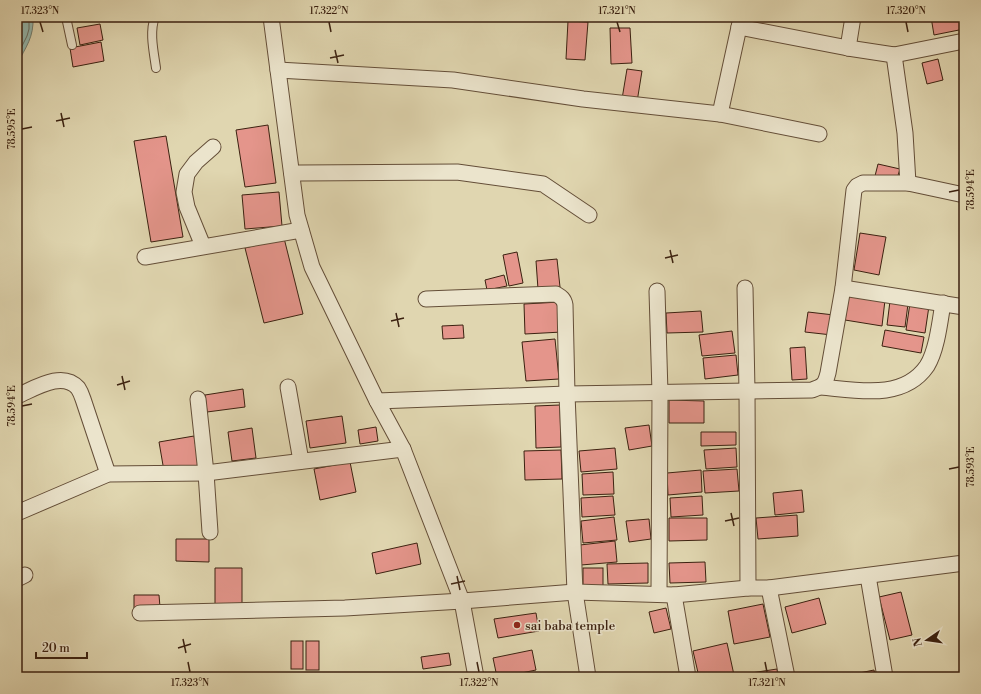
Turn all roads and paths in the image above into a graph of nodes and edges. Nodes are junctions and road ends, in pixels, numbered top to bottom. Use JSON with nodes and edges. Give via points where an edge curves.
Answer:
{"nodes":[{"id":1,"x":66,"y":17,"type":"edge"},
{"id":2,"x":155,"y":17,"type":"edge"},
{"id":3,"x":271,"y":17,"type":"edge"},
{"id":4,"x":853,"y":17,"type":"edge"},
{"id":5,"x":740,"y":22,"type":"edge"},
{"id":6,"x":964,"y":41,"type":"edge"},
{"id":7,"x":72,"y":45,"type":"dead end"},
{"id":8,"x":848,"y":48,"type":"junction"},
{"id":9,"x":894,"y":56,"type":"junction"},
{"id":10,"x":156,"y":68,"type":"dead end"},
{"id":11,"x":278,"y":70,"type":"junction"},
{"id":12,"x":720,"y":114,"type":"junction"},
{"id":13,"x":819,"y":134,"type":"dead end"},
{"id":14,"x":213,"y":147,"type":"dead end"},
{"id":15,"x":292,"y":174,"type":"junction"},
{"id":16,"x":908,"y":183,"type":"junction"},
{"id":17,"x":964,"y":195,"type":"edge"},
{"id":18,"x":589,"y":215,"type":"dead end"},
{"id":19,"x":301,"y":230,"type":"junction"},
{"id":20,"x":203,"y":246,"type":"junction"},
{"id":21,"x":145,"y":257,"type":"dead end"},
{"id":22,"x":745,"y":288,"type":"dead end"},
{"id":23,"x":843,"y":288,"type":"junction"},
{"id":24,"x":657,"y":291,"type":"dead end"},
{"id":25,"x":426,"y":299,"type":"dead end"},
{"id":26,"x":943,"y":303,"type":"junction"},
{"id":27,"x":964,"y":307,"type":"edge"},
{"id":28,"x":288,"y":387,"type":"dead end"},
{"id":29,"x":821,"y":387,"type":"junction"},
{"id":30,"x":748,"y":390,"type":"junction"},
{"id":31,"x":660,"y":393,"type":"junction"},
{"id":32,"x":567,"y":394,"type":"junction"},
{"id":33,"x":17,"y":396,"type":"edge"},
{"id":34,"x":198,"y":399,"type":"dead end"},
{"id":35,"x":377,"y":401,"type":"junction"},
{"id":36,"x":402,"y":449,"type":"junction"},
{"id":37,"x":301,"y":461,"type":"junction"},
{"id":38,"x":206,"y":472,"type":"junction"},
{"id":39,"x":108,"y":474,"type":"junction"},
{"id":40,"x":17,"y":513,"type":"edge"},
{"id":41,"x":210,"y":532,"type":"dead end"},
{"id":42,"x":964,"y":564,"type":"edge"},
{"id":43,"x":868,"y":576,"type":"junction"},
{"id":44,"x":748,"y":588,"type":"junction"},
{"id":45,"x":770,"y":588,"type":"junction"},
{"id":46,"x":575,"y":592,"type":"junction"},
{"id":47,"x":667,"y":595,"type":"junction"},
{"id":48,"x":462,"y":601,"type":"junction"},
{"id":49,"x":140,"y":613,"type":"dead end"},
{"id":50,"x":476,"y":677,"type":"edge"},
{"id":51,"x":588,"y":677,"type":"edge"},
{"id":52,"x":688,"y":677,"type":"edge"},
{"id":53,"x":787,"y":677,"type":"edge"},
{"id":54,"x":885,"y":677,"type":"edge"}],
"edges":[{"from":1,"to":7,"type":"lane"},
{"from":2,"to":10,"type":"lane","via":[[152,31]]},
{"from":3,"to":11,"type":"street"},
{"from":4,"to":8,"type":"street"},
{"from":5,"to":8,"type":"street"},
{"from":5,"to":12,"type":"street"},
{"from":6,"to":9,"type":"street"},
{"from":8,"to":9,"type":"street"},
{"from":9,"to":16,"type":"street","via":[[905,133]]},
{"from":11,"to":12,"type":"street","via":[[454,80],[583,99]]},
{"from":11,"to":15,"type":"street"},
{"from":12,"to":13,"type":"street"},
{"from":14,"to":20,"type":"street","via":[[187,174],[184,192],[187,207]]},
{"from":15,"to":18,"type":"street","via":[[457,172],[535,182],[543,184]]},
{"from":15,"to":19,"type":"street"},
{"from":16,"to":17,"type":"street"},
{"from":16,"to":23,"type":"street","via":[[864,183],[854,190]]},
{"from":19,"to":20,"type":"street"},
{"from":19,"to":35,"type":"street","via":[[312,267]]},
{"from":20,"to":21,"type":"street"},
{"from":22,"to":30,"type":"street"},
{"from":23,"to":26,"type":"street"},
{"from":23,"to":29,"type":"street","via":[[828,374],[826,382]]},
{"from":24,"to":31,"type":"street"},
{"from":25,"to":32,"type":"street","via":[[556,294],[561,297],[565,305]]},
{"from":26,"to":27,"type":"street"},
{"from":26,"to":29,"type":"street","via":[[932,354],[927,365],[912,381],[902,387],[872,392]]},
{"from":28,"to":37,"type":"street"},
{"from":29,"to":30,"type":"street","via":[[812,390]]},
{"from":30,"to":31,"type":"street"},
{"from":30,"to":44,"type":"street"},
{"from":31,"to":32,"type":"street"},
{"from":31,"to":47,"type":"street"},
{"from":32,"to":35,"type":"street"},
{"from":32,"to":46,"type":"street"},
{"from":33,"to":39,"type":"street","via":[[50,382],[62,380],[76,386],[83,399]]},
{"from":34,"to":38,"type":"street"},
{"from":35,"to":36,"type":"street"},
{"from":36,"to":37,"type":"street"},
{"from":36,"to":48,"type":"street"},
{"from":37,"to":38,"type":"street"},
{"from":38,"to":39,"type":"street"},
{"from":38,"to":41,"type":"street"},
{"from":39,"to":40,"type":"street"},
{"from":42,"to":43,"type":"street"},
{"from":43,"to":45,"type":"street"},
{"from":43,"to":54,"type":"street"},
{"from":44,"to":45,"type":"street"},
{"from":44,"to":47,"type":"street"},
{"from":45,"to":53,"type":"street"},
{"from":46,"to":47,"type":"street"},
{"from":46,"to":48,"type":"street"},
{"from":46,"to":51,"type":"street"},
{"from":47,"to":52,"type":"street"},
{"from":48,"to":49,"type":"street","via":[[345,608]]},
{"from":48,"to":50,"type":"street"}]}
